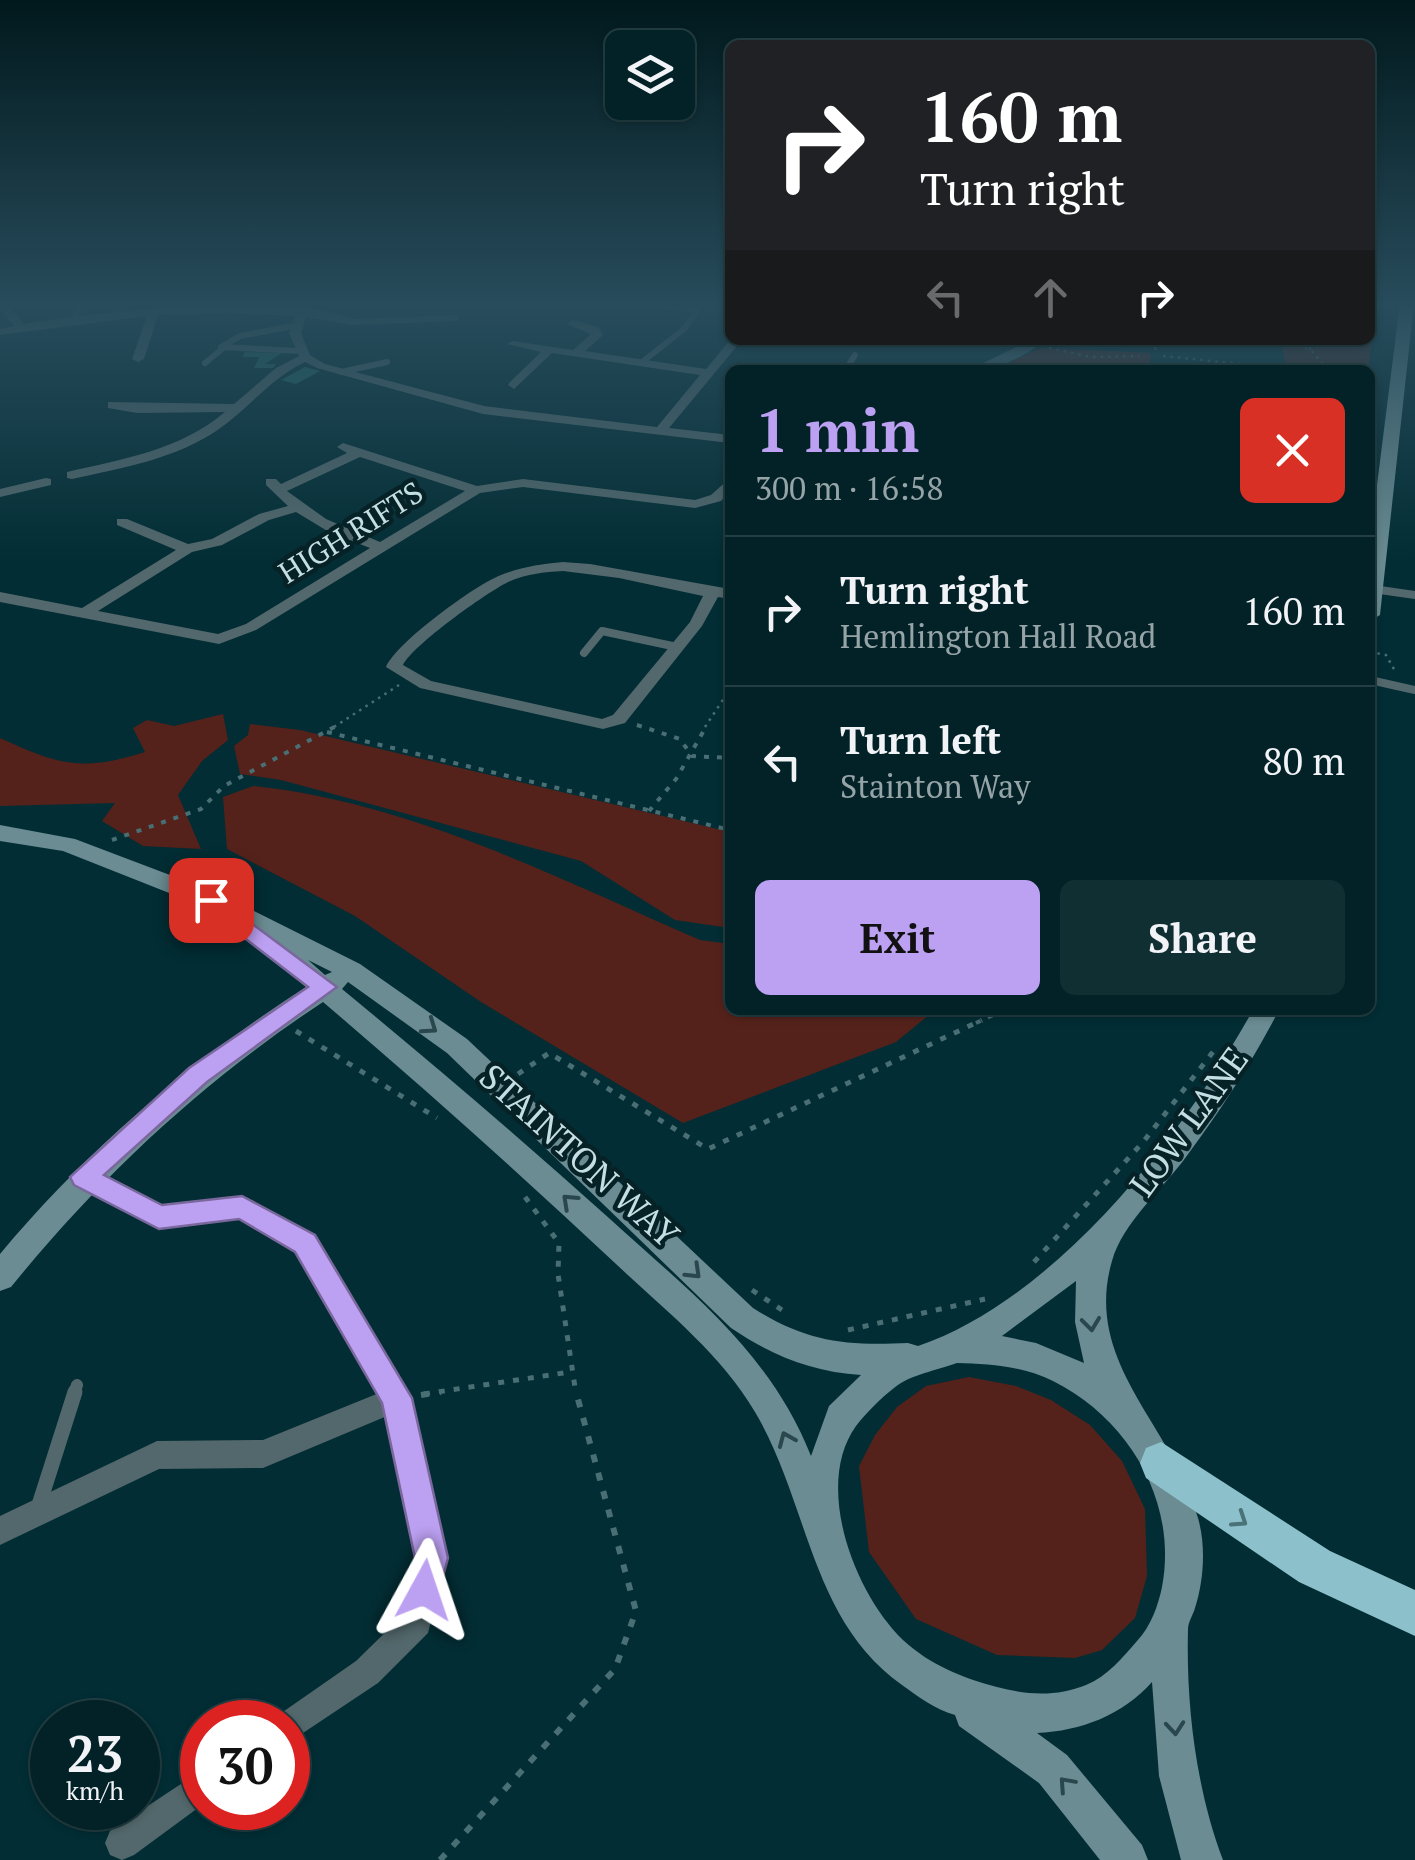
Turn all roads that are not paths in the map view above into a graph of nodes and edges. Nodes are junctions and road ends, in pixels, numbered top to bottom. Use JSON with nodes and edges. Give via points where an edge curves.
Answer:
{"nodes":[{"id":1,"x":259,"y":390,"type":"edge"},
{"id":2,"x":408,"y":390,"type":"edge"},
{"id":3,"x":694,"y":390,"type":"edge"},
{"id":4,"x":1395,"y":390,"type":"edge"},
{"id":5,"x":112,"y":405,"type":"dead end"},
{"id":6,"x":238,"y":408,"type":"junction"},
{"id":7,"x":662,"y":430,"type":"junction"},
{"id":8,"x":725,"y":439,"type":"edge"},
{"id":9,"x":343,"y":447,"type":"dead end"},
{"id":10,"x":100,"y":448,"type":"dead end"},
{"id":11,"x":359,"y":452,"type":"junction"},
{"id":12,"x":108,"y":468,"type":"junction"},
{"id":13,"x":72,"y":476,"type":"dead end"},
{"id":14,"x":46,"y":482,"type":"dead end"},
{"id":15,"x":725,"y":488,"type":"edge"},
{"id":16,"x":476,"y":490,"type":"junction"},
{"id":17,"x":0,"y":493,"type":"edge"},
{"id":18,"x":296,"y":508,"type":"junction"},
{"id":19,"x":122,"y":522,"type":"dead end"},
{"id":20,"x":1375,"y":538,"type":"edge"},
{"id":21,"x":380,"y":547,"type":"junction"},
{"id":22,"x":186,"y":549,"type":"junction"},
{"id":23,"x":1375,"y":590,"type":"edge"},
{"id":24,"x":721,"y":594,"type":"edge"},
{"id":25,"x":1415,"y":595,"type":"edge"},
{"id":26,"x":0,"y":597,"type":"edge"},
{"id":27,"x":82,"y":614,"type":"junction"},
{"id":28,"x":677,"y":647,"type":"junction"},
{"id":29,"x":584,"y":653,"type":"dead end"},
{"id":30,"x":1375,"y":681,"type":"edge"},
{"id":31,"x":1415,"y":690,"type":"edge"},
{"id":32,"x":0,"y":833,"type":"edge"},
{"id":33,"x":338,"y":979,"type":"junction"},
{"id":34,"x":1263,"y":1015,"type":"edge"},
{"id":35,"x":84,"y":1177,"type":"junction"},
{"id":36,"x":1108,"y":1231,"type":"junction"},
{"id":37,"x":0,"y":1277,"type":"edge"},
{"id":38,"x":956,"y":1348,"type":"junction"},
{"id":39,"x":918,"y":1357,"type":"junction"},
{"id":40,"x":78,"y":1385,"type":"dead end"},
{"id":41,"x":397,"y":1398,"type":"junction"},
{"id":42,"x":1132,"y":1422,"type":"junction"},
{"id":43,"x":1161,"y":1462,"type":"junction"},
{"id":44,"x":36,"y":1514,"type":"junction"},
{"id":45,"x":821,"y":1530,"type":"junction"},
{"id":46,"x":0,"y":1532,"type":"edge"},
{"id":47,"x":1415,"y":1613,"type":"edge"},
{"id":48,"x":1170,"y":1631,"type":"junction"},
{"id":49,"x":946,"y":1696,"type":"junction"},
{"id":50,"x":310,"y":1712,"type":"edge"},
{"id":51,"x":180,"y":1803,"type":"edge"},
{"id":52,"x":119,"y":1851,"type":"edge"},
{"id":53,"x":1126,"y":1860,"type":"edge"},
{"id":54,"x":1202,"y":1860,"type":"edge"}],
"edges":[{"from":1,"to":6,"type":"street"},
{"from":2,"to":7,"type":"street","via":[[484,410]]},
{"from":3,"to":7,"type":"street"},
{"from":4,"to":20,"type":"main road"},
{"from":5,"to":6,"type":"street"},
{"from":6,"to":12,"type":"street","via":[[191,440]]},
{"from":7,"to":8,"type":"street"},
{"from":9,"to":11,"type":"street"},
{"from":10,"to":12,"type":"street"},
{"from":11,"to":16,"type":"street"},
{"from":11,"to":18,"type":"street","via":[[275,486]]},
{"from":12,"to":13,"type":"street"},
{"from":14,"to":17,"type":"street"},
{"from":15,"to":16,"type":"street","name":"HIGH RIFTS","via":[[694,504],[523,483]]},
{"from":16,"to":21,"type":"street","name":"HIGH RIFTS"},
{"from":18,"to":21,"type":"street","via":[[320,526]]},
{"from":18,"to":22,"type":"street"},
{"from":19,"to":22,"type":"street"},
{"from":21,"to":27,"type":"street","name":"HIGH RIFTS","via":[[219,640]]},
{"from":22,"to":27,"type":"street"},
{"from":23,"to":25,"type":"lane"},
{"from":24,"to":28,"type":"street"},
{"from":24,"to":28,"type":"street","via":[[612,571],[512,574],[393,662],[426,685],[603,724],[619,719]]},
{"from":26,"to":27,"type":"street","name":"HIGH RIFTS"},
{"from":28,"to":29,"type":"lane","via":[[602,631]]},
{"from":30,"to":31,"type":"lane"},
{"from":32,"to":33,"type":"main road","name":"STAINTON WAY","via":[[66,844],[211,900]]},
{"from":33,"to":35,"type":"main road","via":[[198,1075]]},
{"from":33,"to":39,"type":"main road","name":"STAINTON WAY","one_way":true,"via":[[456,1046],[774,1341],[832,1360]]},
{"from":45,"to":33,"type":"main road","name":"STAINTON WAY","one_way":true,"via":[[786,1434],[746,1370]]},
{"from":34,"to":36,"type":"main road","name":"LOW LANE","via":[[1224,1078]]},
{"from":35,"to":37,"type":"main road"},
{"from":35,"to":41,"type":"street","via":[[159,1217],[242,1207],[305,1244]]},
{"from":36,"to":38,"type":"main road","name":"LOW LANE","via":[[1039,1291]]},
{"from":36,"to":42,"type":"main road","name":"LOW LANE","one_way":true,"via":[[1088,1299],[1093,1339]]},
{"from":38,"to":39,"type":"main road"},
{"from":38,"to":42,"type":"main road","via":[[1004,1350],[1050,1362],[1108,1398]]},
{"from":39,"to":45,"type":"main road","via":[[868,1387],[834,1435],[822,1481]]},
{"from":40,"to":44,"type":"lane"},
{"from":41,"to":44,"type":"street","via":[[263,1454],[157,1455]]},
{"from":41,"to":50,"type":"street","via":[[432,1558],[417,1622],[367,1672]]},
{"from":42,"to":43,"type":"main road"},
{"from":43,"to":47,"type":"highway","one_way":true,"via":[[1323,1573]]},
{"from":43,"to":48,"type":"main road","via":[[1186,1547],[1183,1590]]},
{"from":44,"to":46,"type":"street"},
{"from":45,"to":49,"type":"main road","via":[[849,1607],[875,1642]]},
{"from":48,"to":49,"type":"main road","via":[[1148,1664],[1078,1708],[1035,1715],[990,1711]]},
{"from":48,"to":54,"type":"main road","one_way":true,"via":[[1179,1775]]},
{"from":53,"to":49,"type":"main road","one_way":true,"via":[[1053,1769]]},
{"from":51,"to":52,"type":"street"}]}
